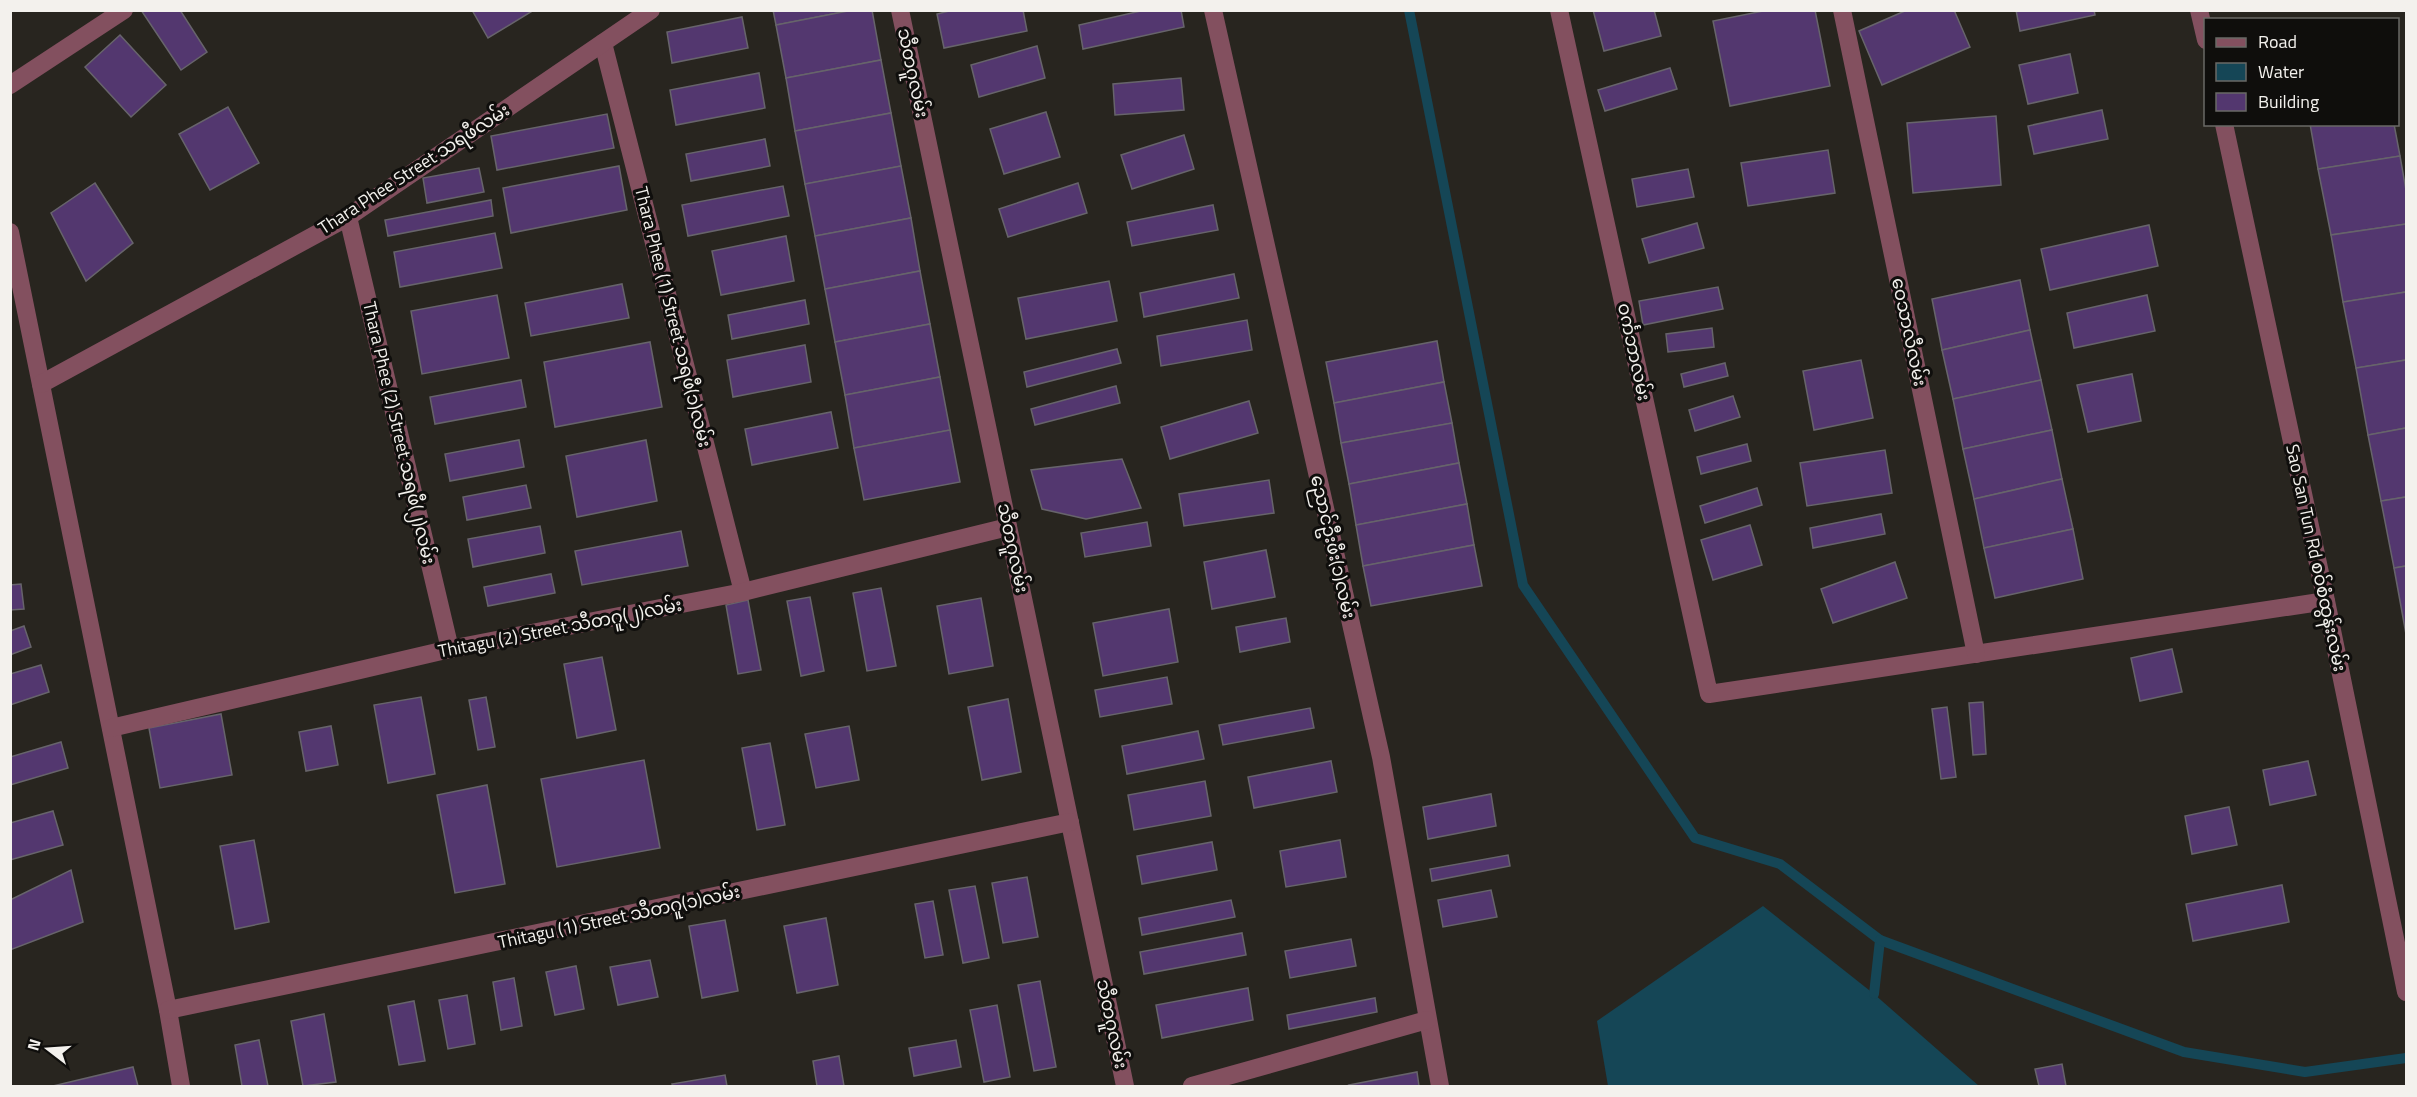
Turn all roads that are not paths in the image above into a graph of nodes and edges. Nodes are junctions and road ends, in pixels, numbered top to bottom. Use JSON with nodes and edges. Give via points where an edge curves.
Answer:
{"nodes":[{"id":1,"x":124,"y":10,"type":"edge"},
{"id":2,"x":651,"y":10,"type":"edge"},
{"id":3,"x":900,"y":10,"type":"edge"},
{"id":4,"x":1212,"y":10,"type":"edge"},
{"id":5,"x":1559,"y":10,"type":"edge"},
{"id":6,"x":1842,"y":10,"type":"edge"},
{"id":7,"x":2199,"y":10,"type":"edge"},
{"id":8,"x":2204,"y":35,"type":"edge"},
{"id":9,"x":603,"y":43,"type":"junction"},
{"id":10,"x":10,"y":85,"type":"edge"},
{"id":11,"x":2224,"y":126,"type":"edge"},
{"id":12,"x":348,"y":217,"type":"junction"},
{"id":13,"x":10,"y":232,"type":"edge"},
{"id":14,"x":41,"y":384,"type":"junction"},
{"id":15,"x":1008,"y":527,"type":"junction"},
{"id":16,"x":743,"y":592,"type":"junction"},
{"id":17,"x":2326,"y":601,"type":"junction"},
{"id":18,"x":450,"y":649,"type":"junction"},
{"id":19,"x":1976,"y":654,"type":"junction"},
{"id":20,"x":111,"y":728,"type":"junction"},
{"id":21,"x":1070,"y":822,"type":"junction"},
{"id":22,"x":2406,"y":992,"type":"edge"},
{"id":23,"x":168,"y":1011,"type":"junction"},
{"id":24,"x":1427,"y":1020,"type":"junction"},
{"id":25,"x":181,"y":1086,"type":"edge"},
{"id":26,"x":1125,"y":1086,"type":"edge"},
{"id":27,"x":1192,"y":1086,"type":"edge"},
{"id":28,"x":1440,"y":1086,"type":"edge"}],
"edges":[{"from":1,"to":10,"type":"street"},
{"from":2,"to":9,"type":"street","name":"Thara Phee Street သရဖီလမ်း"},
{"from":3,"to":15,"type":"street","name":"သီတဂူလမ်း"},
{"from":4,"to":24,"type":"street","name":"ညောင်ဦးဖီး(၁)လမ်း","via":[[1381,757]]},
{"from":5,"to":19,"type":"street","name":"ဝင်္ကဘာလမ်း","via":[[1708,694]]},
{"from":6,"to":19,"type":"street","name":"ဝေသာလီလမ်း"},
{"from":7,"to":8,"type":"street"},
{"from":9,"to":12,"type":"street","name":"Thara Phee Street သရဖီလမ်း"},
{"from":9,"to":16,"type":"street","name":"Thara Phee (1) Street သရဖီ(၁)လမ်း"},
{"from":11,"to":17,"type":"street","name":"Sao San Tun Rd စဝ်စံထွန်းလမ်း"},
{"from":12,"to":14,"type":"street","name":"Thara Phee Street သရဖီလမ်း"},
{"from":12,"to":18,"type":"street","name":"Thara Phee (2) Street သရဖီ(၂)လမ်း"},
{"from":13,"to":14,"type":"street"},
{"from":14,"to":20,"type":"street"},
{"from":15,"to":16,"type":"street","name":"Thitagu (2) Street သီတဂူ(၂)လမ်း"},
{"from":15,"to":21,"type":"street","name":"သီတဂူလမ်း"},
{"from":16,"to":18,"type":"street","name":"Thitagu (2) Street သီတဂူ(၂)လမ်း"},
{"from":17,"to":19,"type":"street"},
{"from":17,"to":22,"type":"street","name":"Sao San Tun Rd စဝ်စံထွန်းလမ်း"},
{"from":18,"to":20,"type":"street","name":"Thitagu (2) Street သီတဂူ(၂)လမ်း"},
{"from":20,"to":23,"type":"street"},
{"from":21,"to":23,"type":"street","name":"Thitagu (1) Street သီတဂူ(၁)လမ်း"},
{"from":21,"to":26,"type":"street","name":"သီတဂူလမ်း"},
{"from":23,"to":25,"type":"street"},
{"from":24,"to":27,"type":"street"},
{"from":24,"to":28,"type":"street","name":"ညောင်ဦးဖီး(၁)လမ်း"}]}
